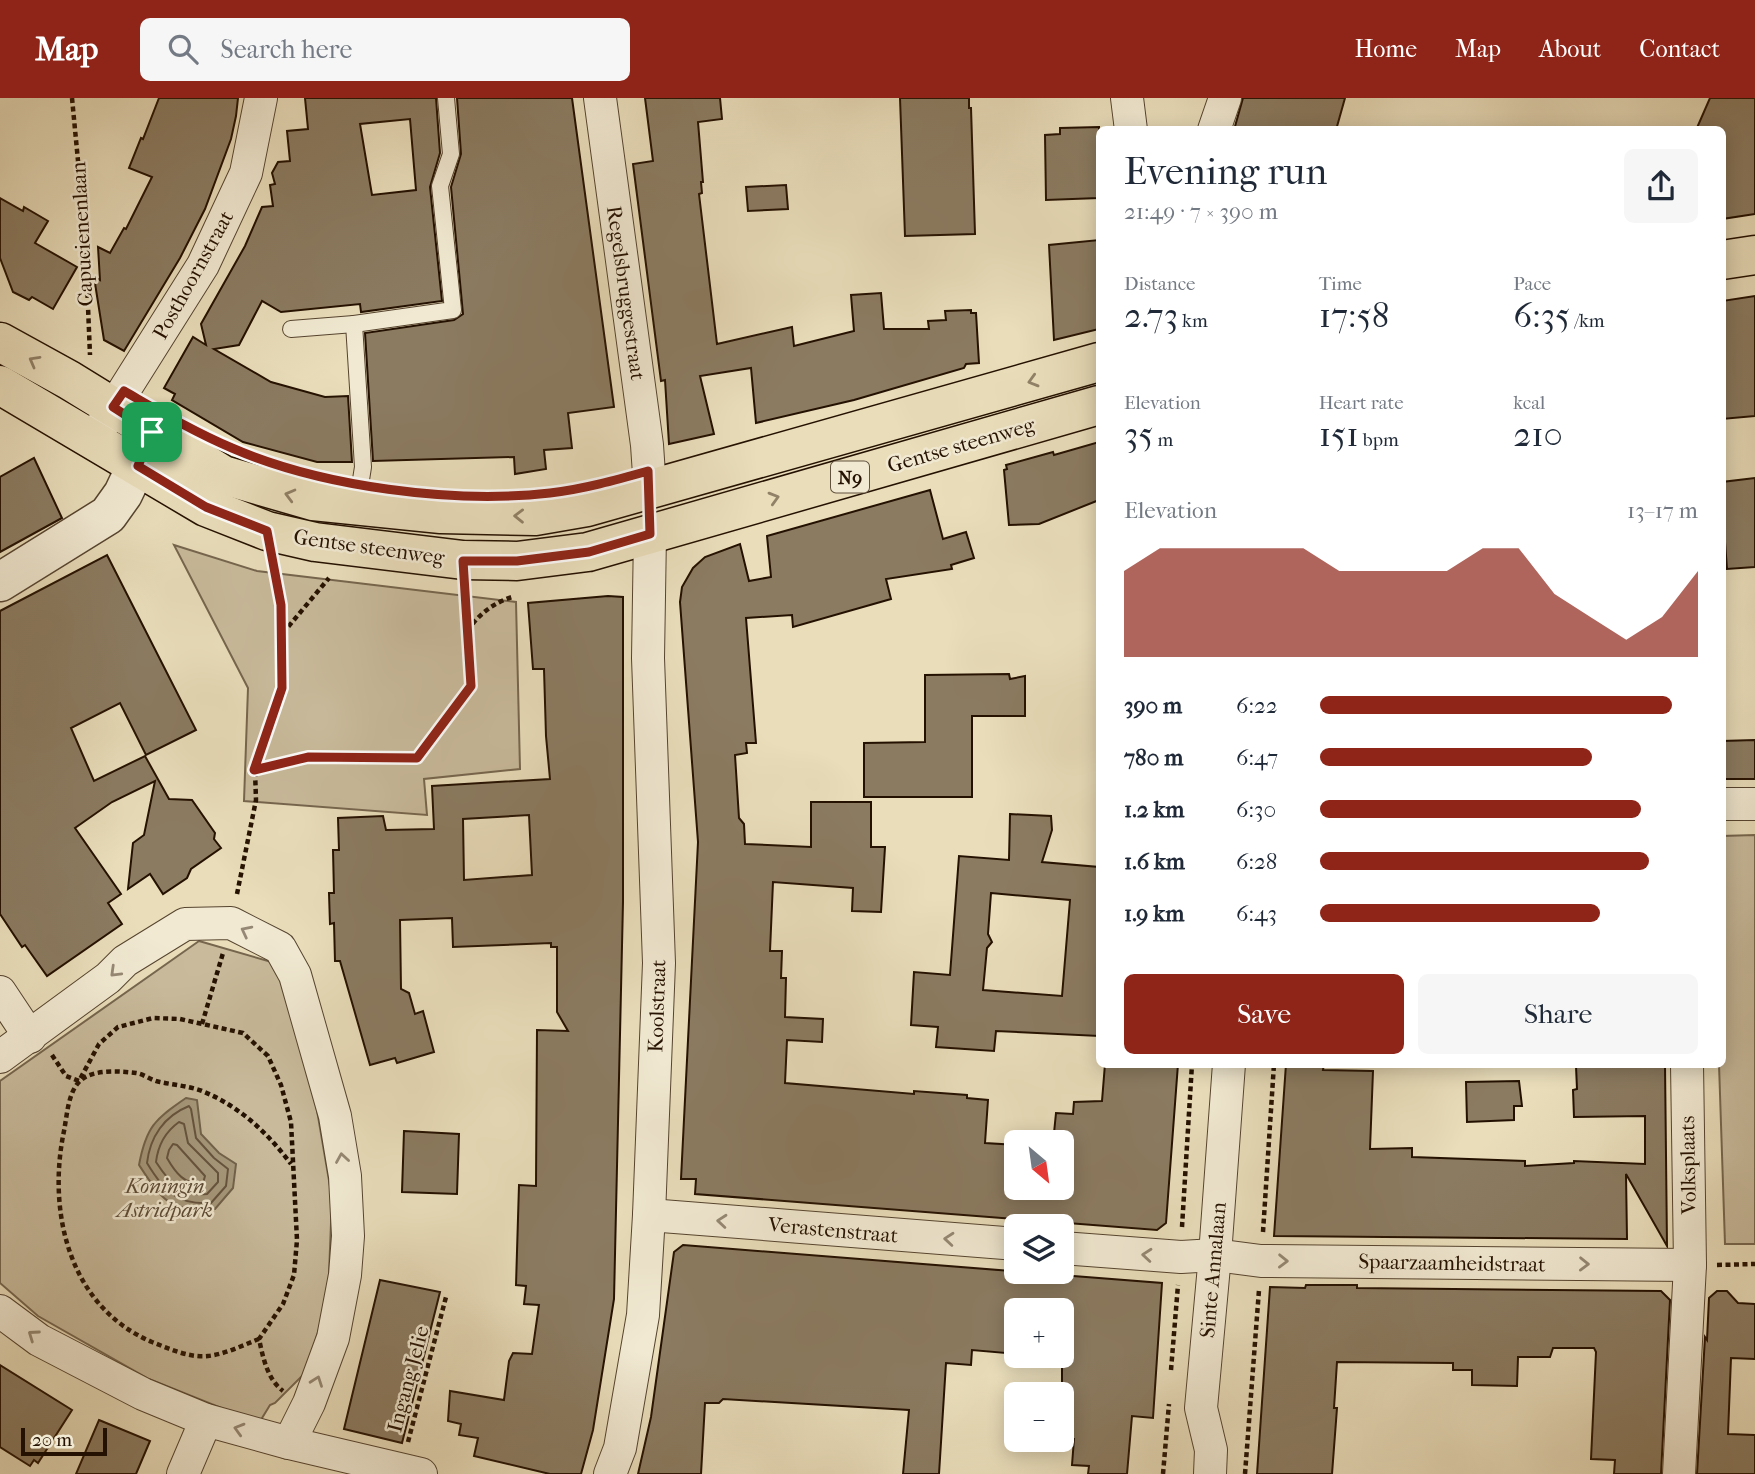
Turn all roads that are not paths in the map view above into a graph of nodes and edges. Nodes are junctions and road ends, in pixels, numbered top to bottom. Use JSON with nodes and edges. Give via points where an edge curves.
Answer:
{"nodes":[{"id":1,"x":261,"y":98,"type":"edge"},
{"id":2,"x":446,"y":98,"type":"edge"},
{"id":3,"x":600,"y":98,"type":"edge"},
{"id":4,"x":1127,"y":98,"type":"edge"},
{"id":5,"x":1225,"y":98,"type":"edge"},
{"id":6,"x":1130,"y":126,"type":"edge"},
{"id":7,"x":1215,"y":126,"type":"edge"},
{"id":8,"x":1755,"y":255,"type":"edge"},
{"id":9,"x":1726,"y":259,"type":"edge"},
{"id":10,"x":354,"y":324,"type":"junction"},
{"id":11,"x":291,"y":329,"type":"dead end"},
{"id":12,"x":0,"y":342,"type":"edge"},
{"id":13,"x":1096,"y":363,"type":"edge"},
{"id":14,"x":0,"y":385,"type":"edge"},
{"id":15,"x":1096,"y":406,"type":"edge"},
{"id":16,"x":113,"y":407,"type":"junction"},
{"id":17,"x":152,"y":432,"type":"junction"},
{"id":18,"x":94,"y":439,"type":"junction"},
{"id":19,"x":138,"y":466,"type":"junction"},
{"id":20,"x":650,"y":489,"type":"junction"},
{"id":21,"x":357,"y":505,"type":"junction"},
{"id":22,"x":650,"y":534,"type":"junction"},
{"id":23,"x":0,"y":582,"type":"edge"},
{"id":24,"x":1726,"y":804,"type":"edge"},
{"id":25,"x":1755,"y":804,"type":"edge"},
{"id":26,"x":0,"y":992,"type":"edge"},
{"id":27,"x":30,"y":1037,"type":"junction"},
{"id":28,"x":0,"y":1057,"type":"edge"},
{"id":29,"x":1228,"y":1068,"type":"edge"},
{"id":30,"x":1687,"y":1068,"type":"edge"},
{"id":31,"x":649,"y":1215,"type":"junction"},
{"id":32,"x":1004,"y":1243,"type":"edge"},
{"id":33,"x":1074,"y":1249,"type":"edge"},
{"id":34,"x":1215,"y":1255,"type":"junction"},
{"id":35,"x":1690,"y":1265,"type":"junction"},
{"id":36,"x":0,"y":1311,"type":"edge"},
{"id":37,"x":206,"y":1420,"type":"junction"},
{"id":38,"x":289,"y":1443,"type":"junction"},
{"id":39,"x":411,"y":1472,"type":"edge"},
{"id":40,"x":183,"y":1474,"type":"edge"},
{"id":41,"x":610,"y":1474,"type":"edge"},
{"id":42,"x":1210,"y":1474,"type":"edge"},
{"id":43,"x":1679,"y":1474,"type":"edge"}],
"edges":[{"from":1,"to":16,"type":"street","name":"Posthoornstraat","via":[[246,173],[203,265]]},
{"from":2,"to":10,"type":"lane","via":[[451,154],[440,186],[453,310]]},
{"from":3,"to":20,"type":"street","name":"Regelsbruggestraat"},
{"from":4,"to":6,"type":"street"},
{"from":5,"to":7,"type":"street"},
{"from":8,"to":9,"type":"main road"},
{"from":10,"to":11,"type":"lane"},
{"from":10,"to":21,"type":"lane","via":[[363,467]]},
{"from":16,"to":12,"type":"main road","number":"N9","one_way":true},
{"from":13,"to":20,"type":"main road","name":"Gentse steenweg","number":"N9","one_way":true},
{"from":14,"to":18,"type":"main road","number":"N9"},
{"from":22,"to":15,"type":"main road","name":"Gentse steenweg","number":"N9","one_way":true},
{"from":16,"to":17,"type":"main road","number":"N9"},
{"from":16,"to":18,"type":"street","name":"Posthoornstraat"},
{"from":17,"to":19,"type":"street"},
{"from":21,"to":17,"type":"main road","name":"Gentse steenweg","number":"N9","one_way":true,"via":[[313,501],[238,481]]},
{"from":18,"to":19,"type":"main road","number":"N9"},
{"from":19,"to":22,"type":"main road","name":"Gentse steenweg","number":"N9","via":[[206,507],[267,531],[370,550],[463,561],[517,561],[589,552]]},
{"from":19,"to":23,"type":"street","via":[[102,521]]},
{"from":20,"to":21,"type":"main road","name":"Gentse steenweg","number":"N9","one_way":true,"via":[[535,516],[441,514]]},
{"from":20,"to":22,"type":"main road"},
{"from":22,"to":31,"type":"street","name":"Koolstraat","via":[[648,658],[659,962]]},
{"from":24,"to":25,"type":"street"},
{"from":26,"to":27,"type":"street"},
{"from":27,"to":28,"type":"street"},
{"from":38,"to":27,"type":"street","one_way":true,"via":[[333,1338],[348,1236],[335,1116],[295,975],[280,948],[231,923],[185,924],[125,961]]},
{"from":29,"to":34,"type":"street","name":"Sinte Annalaan"},
{"from":30,"to":35,"type":"street","name":"Volksplaats"},
{"from":32,"to":31,"type":"street","name":"Verastenstraat","one_way":true},
{"from":31,"to":41,"type":"street","name":"Koolstraat","via":[[643,1315],[620,1448]]},
{"from":34,"to":33,"type":"street","one_way":true},
{"from":34,"to":35,"type":"street","name":"Spaarzaamheidstraat","one_way":true,"via":[[1261,1261]]},
{"from":34,"to":42,"type":"street","name":"Sinte Annalaan","via":[[1201,1408],[1211,1450]]},
{"from":35,"to":43,"type":"street","name":"Volksplaats"},
{"from":37,"to":36,"type":"street","one_way":true,"via":[[143,1394],[39,1340]]},
{"from":38,"to":37,"type":"street","one_way":true},
{"from":37,"to":40,"type":"street"},
{"from":38,"to":39,"type":"street"}]}
